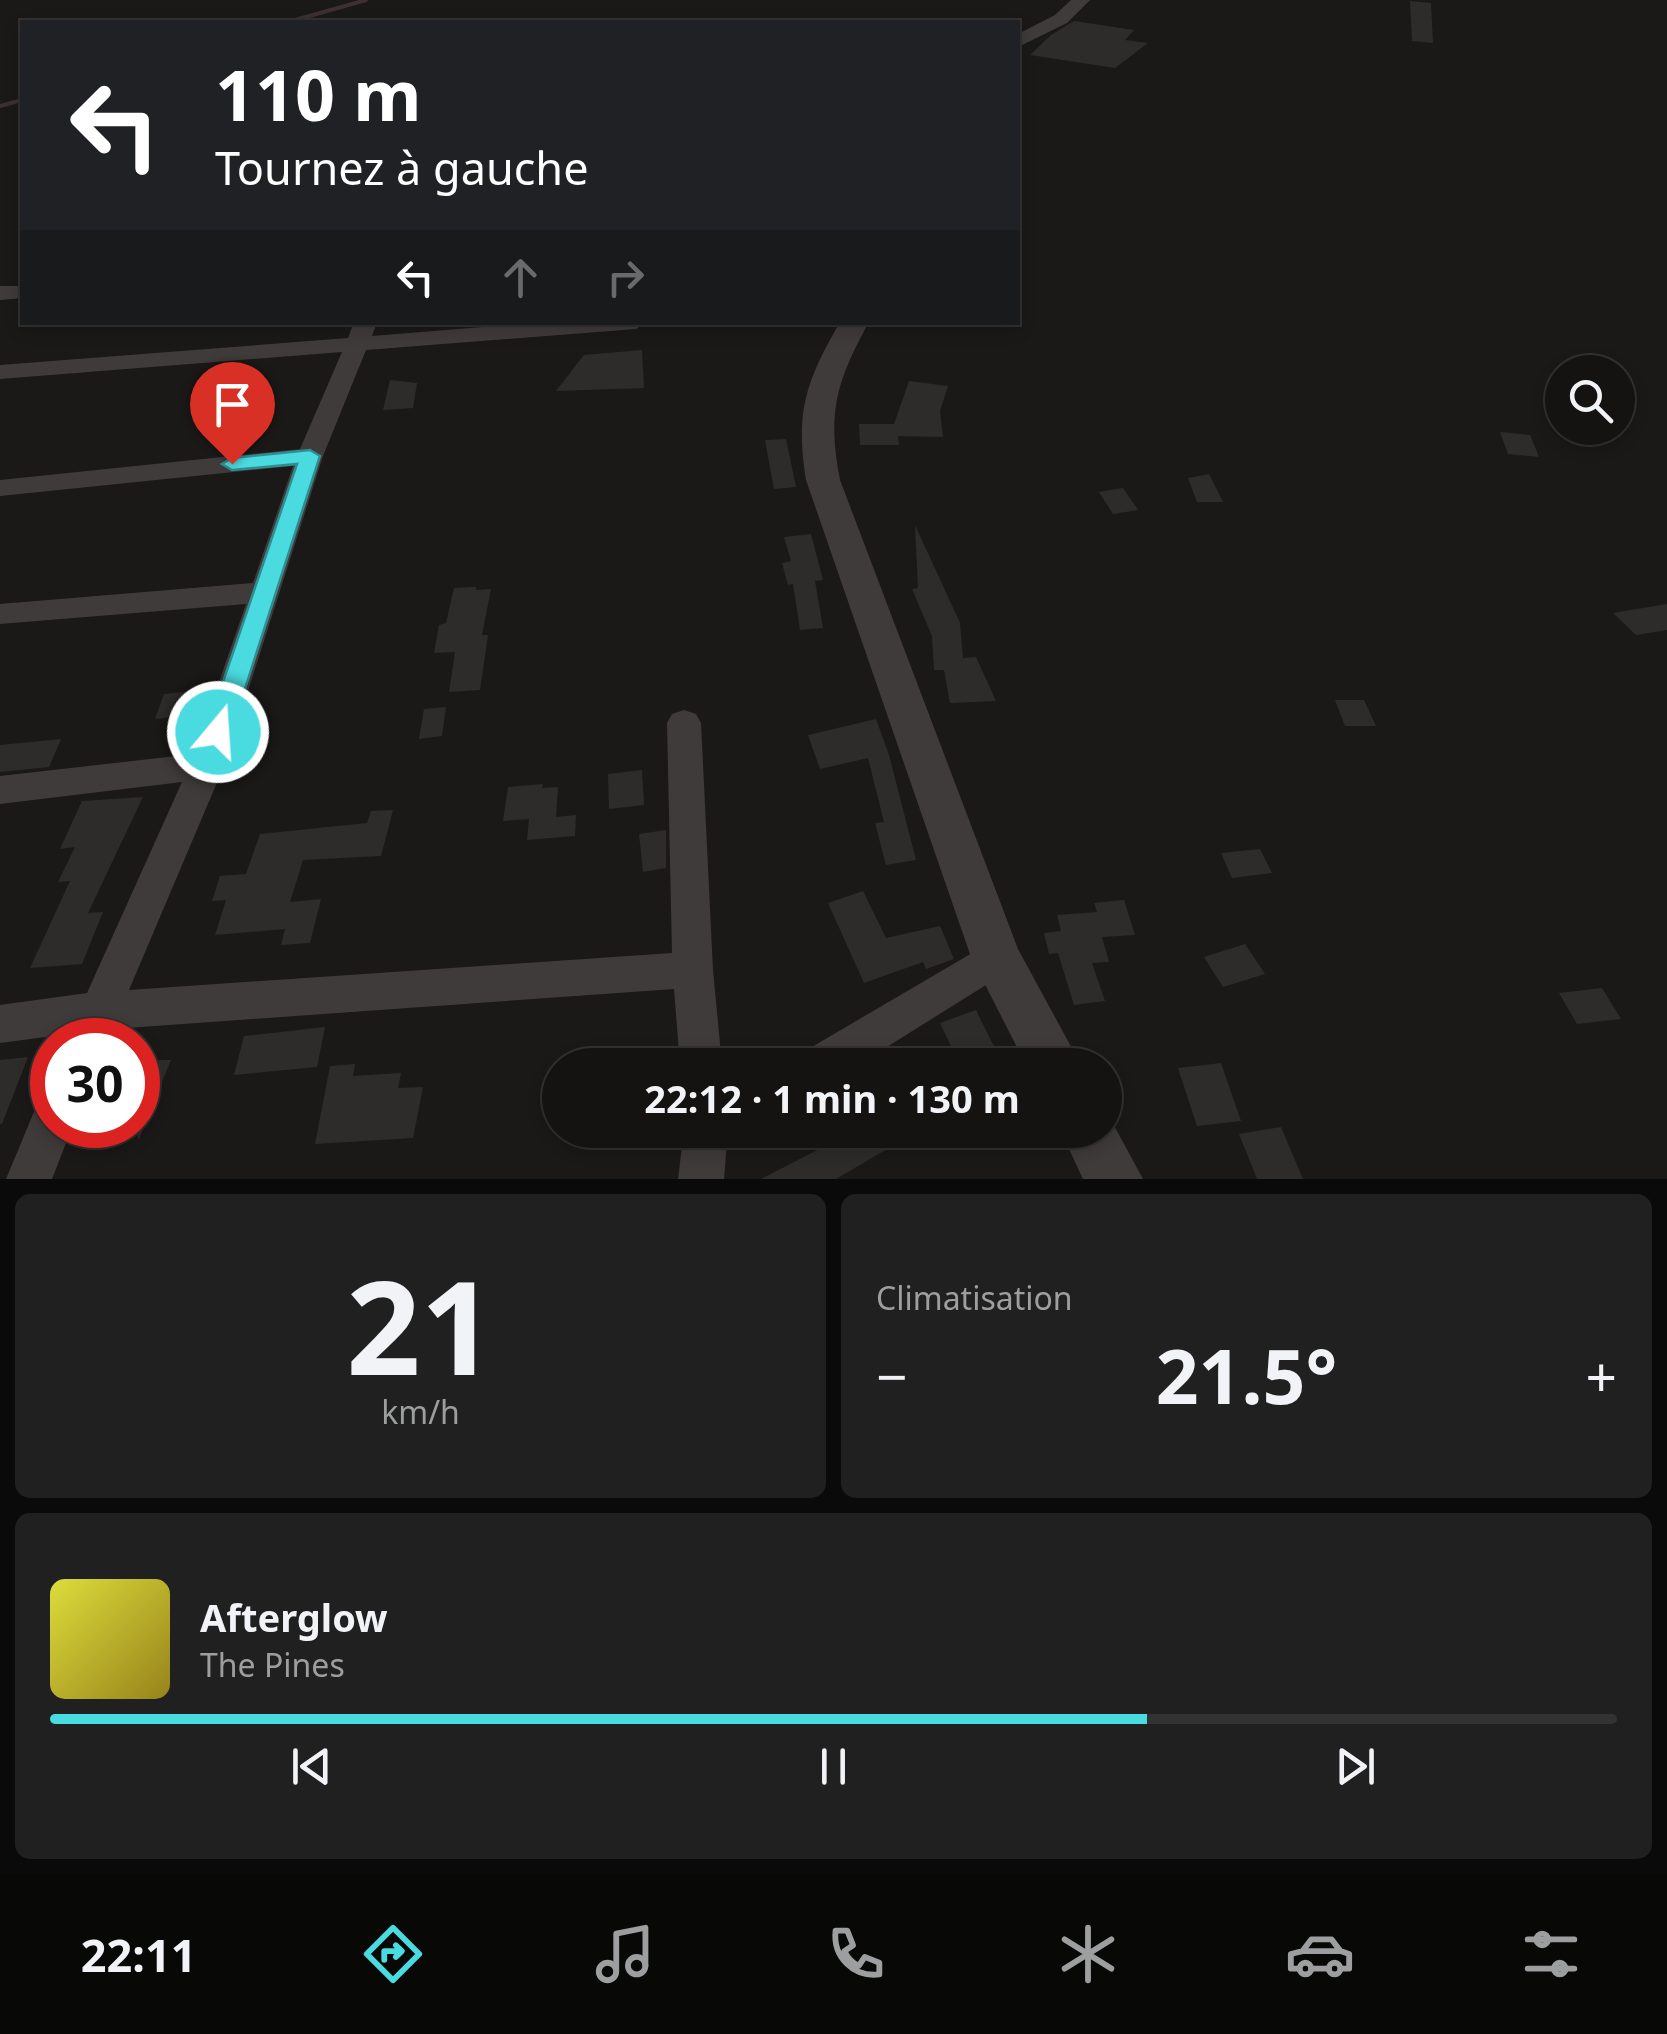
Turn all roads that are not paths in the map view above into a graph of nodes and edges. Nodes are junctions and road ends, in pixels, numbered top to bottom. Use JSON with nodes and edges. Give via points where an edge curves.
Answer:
{"nodes":[{"id":1,"x":1081,"y":0,"type":"edge"},
{"id":2,"x":1020,"y":41,"type":"edge"},
{"id":3,"x":554,"y":325,"type":"edge"},
{"id":4,"x":853,"y":325,"type":"edge"},
{"id":5,"x":363,"y":332,"type":"edge"},
{"id":6,"x":1,"y":373,"type":"edge"},
{"id":7,"x":310,"y":456,"type":"junction"},
{"id":8,"x":0,"y":488,"type":"edge"},
{"id":9,"x":264,"y":592,"type":"junction"},
{"id":10,"x":0,"y":614,"type":"edge"},
{"id":11,"x":684,"y":723,"type":"dead end"},
{"id":12,"x":207,"y":766,"type":"junction"},
{"id":13,"x":0,"y":790,"type":"edge"},
{"id":14,"x":996,"y":957,"type":"junction"},
{"id":15,"x":694,"y":970,"type":"junction"},
{"id":16,"x":97,"y":1018,"type":"edge"},
{"id":17,"x":160,"y":1020,"type":"edge"},
{"id":18,"x":0,"y":1024,"type":"edge"},
{"id":19,"x":30,"y":1025,"type":"edge"},
{"id":20,"x":700,"y":1048,"type":"edge"},
{"id":21,"x":848,"y":1048,"type":"edge"},
{"id":22,"x":1045,"y":1048,"type":"edge"},
{"id":23,"x":42,"y":1148,"type":"edge"},
{"id":24,"x":707,"y":1148,"type":"edge"},
{"id":25,"x":1098,"y":1148,"type":"edge"},
{"id":26,"x":29,"y":1179,"type":"edge"},
{"id":27,"x":702,"y":1179,"type":"edge"},
{"id":28,"x":1114,"y":1179,"type":"edge"}],
"edges":[{"from":1,"to":2,"type":"street"},
{"from":3,"to":5,"type":"street"},
{"from":4,"to":14,"type":"street","via":[[820,393],[813,430],[822,480]]},
{"from":5,"to":6,"type":"street"},
{"from":5,"to":7,"type":"street"},
{"from":7,"to":8,"type":"street"},
{"from":7,"to":9,"type":"street"},
{"from":9,"to":10,"type":"street"},
{"from":9,"to":12,"type":"street"},
{"from":11,"to":15,"type":"street"},
{"from":12,"to":13,"type":"street"},
{"from":12,"to":16,"type":"street"},
{"from":14,"to":21,"type":"street"},
{"from":14,"to":22,"type":"street"},
{"from":15,"to":17,"type":"street"},
{"from":15,"to":20,"type":"street"},
{"from":18,"to":19,"type":"street"},
{"from":23,"to":26,"type":"street"},
{"from":24,"to":27,"type":"street"},
{"from":25,"to":28,"type":"street"}]}
